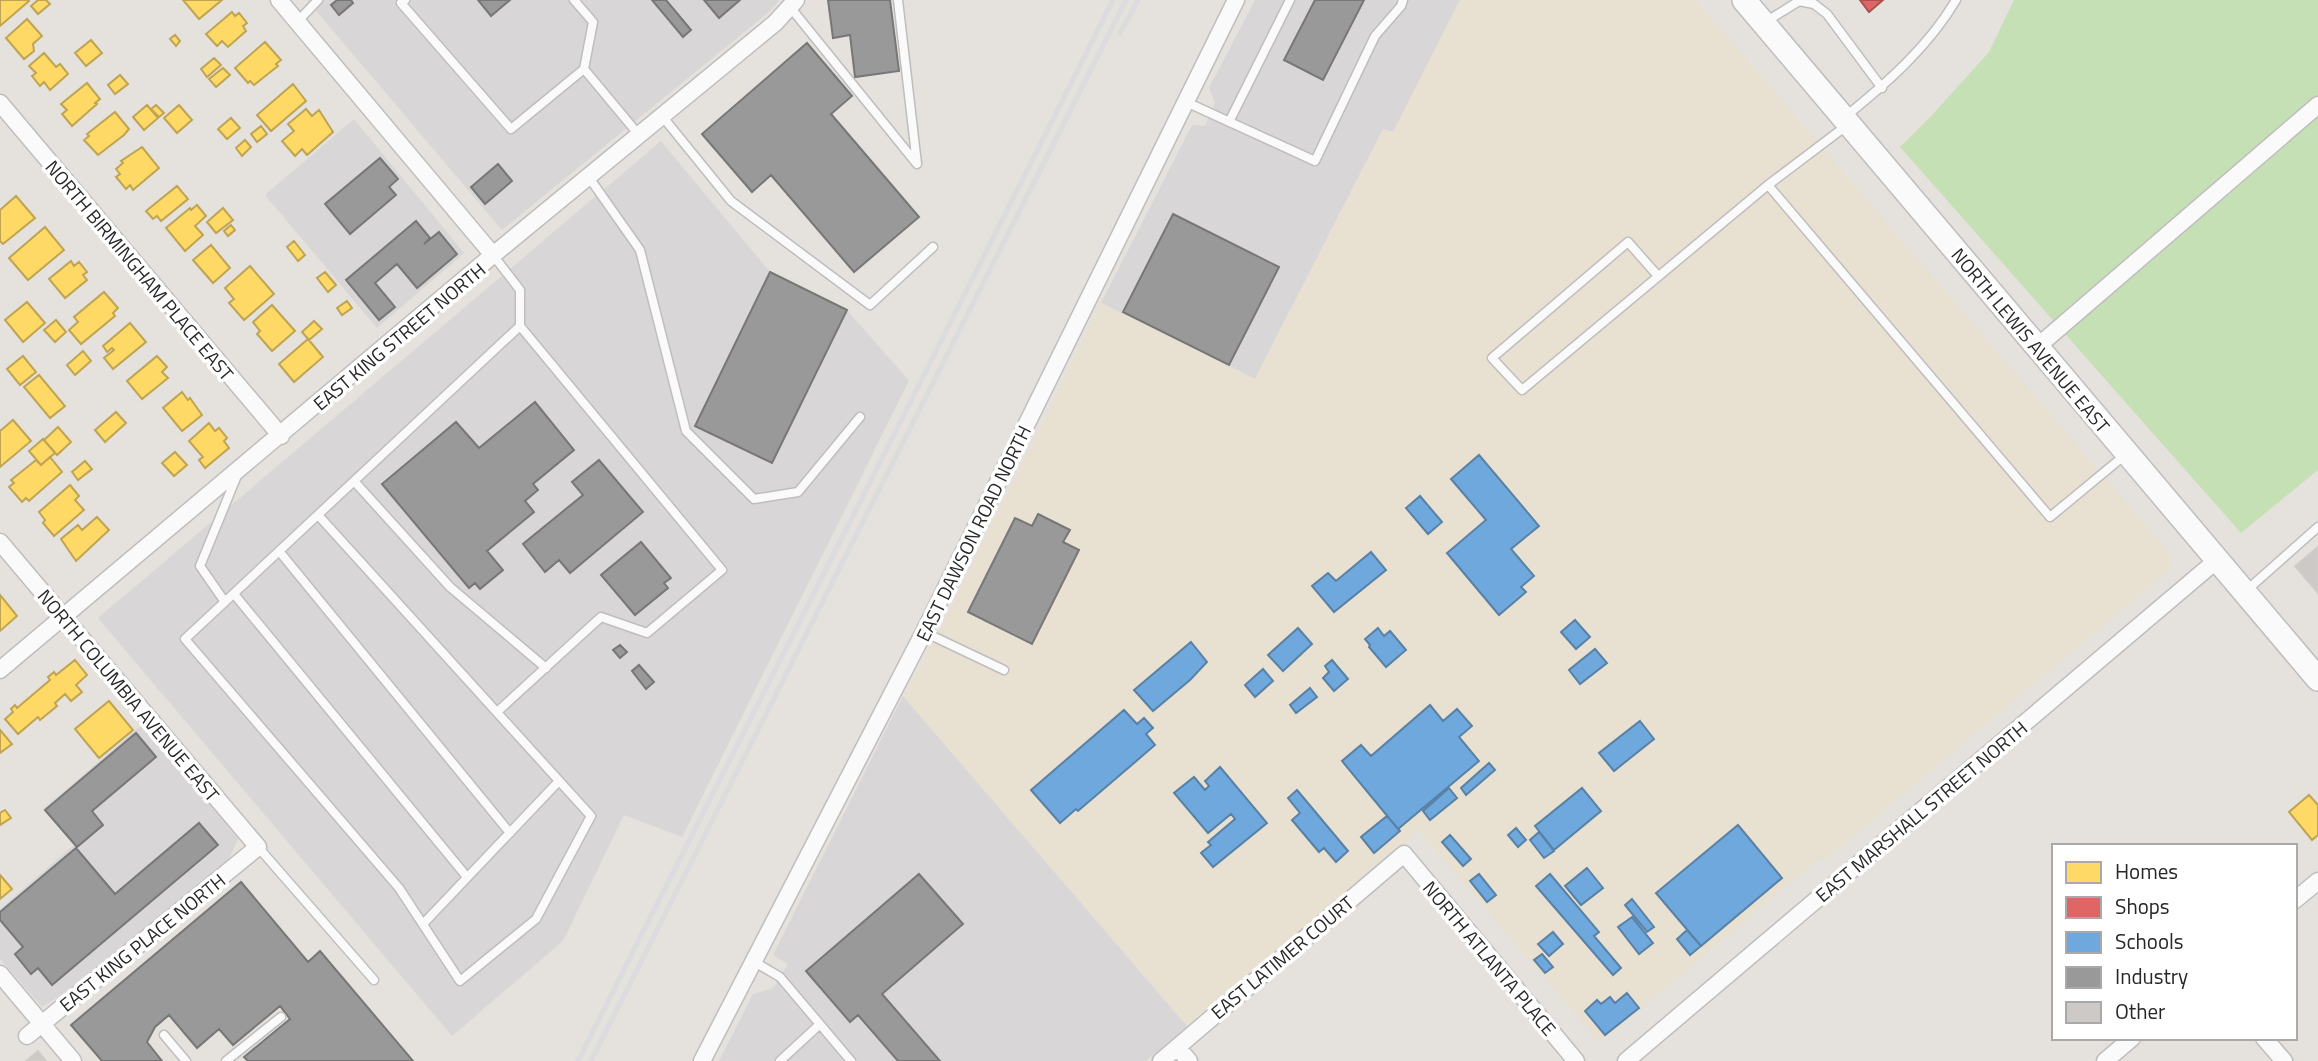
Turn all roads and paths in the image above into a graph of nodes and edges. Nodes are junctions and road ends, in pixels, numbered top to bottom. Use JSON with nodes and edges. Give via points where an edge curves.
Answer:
{"nodes":[{"id":1,"x":279,"y":0,"type":"edge"},
{"id":2,"x":318,"y":0,"type":"edge"},
{"id":3,"x":405,"y":0,"type":"edge"},
{"id":4,"x":574,"y":0,"type":"edge"},
{"id":5,"x":898,"y":0,"type":"edge"},
{"id":6,"x":1236,"y":0,"type":"edge"},
{"id":7,"x":1290,"y":0,"type":"edge"},
{"id":8,"x":1404,"y":0,"type":"edge"},
{"id":9,"x":1744,"y":0,"type":"edge"},
{"id":10,"x":1955,"y":0,"type":"edge"},
{"id":11,"x":1798,"y":1,"type":"edge"},
{"id":12,"x":793,"y":3,"type":"edge"},
{"id":13,"x":297,"y":22,"type":"junction"},
{"id":14,"x":1764,"y":23,"type":"junction"},
{"id":15,"x":584,"y":69,"type":"junction"},
{"id":16,"x":1882,"y":88,"type":"junction"},
{"id":17,"x":1186,"y":102,"type":"junction"},
{"id":18,"x":0,"y":103,"type":"edge"},
{"id":19,"x":2318,"y":105,"type":"edge"},
{"id":20,"x":662,"y":116,"type":"junction"},
{"id":21,"x":1846,"y":121,"type":"junction"},
{"id":22,"x":1229,"y":122,"type":"junction"},
{"id":23,"x":639,"y":135,"type":"junction"},
{"id":24,"x":588,"y":176,"type":"junction"},
{"id":25,"x":1768,"y":185,"type":"junction"},
{"id":26,"x":933,"y":247,"type":"dead end"},
{"id":27,"x":493,"y":255,"type":"junction"},
{"id":28,"x":1658,"y":276,"type":"junction"},
{"id":29,"x":520,"y":326,"type":"junction"},
{"id":30,"x":2036,"y":347,"type":"junction"},
{"id":31,"x":860,"y":417,"type":"dead end"},
{"id":32,"x":281,"y":436,"type":"junction"},
{"id":33,"x":2127,"y":454,"type":"junction"},
{"id":34,"x":239,"y":471,"type":"junction"},
{"id":35,"x":354,"y":481,"type":"junction"},
{"id":36,"x":318,"y":515,"type":"junction"},
{"id":37,"x":2318,"y":527,"type":"edge"},
{"id":38,"x":0,"y":542,"type":"edge"},
{"id":39,"x":279,"y":551,"type":"junction"},
{"id":40,"x":2217,"y":561,"type":"junction"},
{"id":41,"x":2245,"y":592,"type":"junction"},
{"id":42,"x":234,"y":594,"type":"junction"},
{"id":43,"x":225,"y":602,"type":"junction"},
{"id":44,"x":64,"y":618,"type":"junction"},
{"id":45,"x":924,"y":632,"type":"junction"},
{"id":46,"x":546,"y":668,"type":"junction"},
{"id":47,"x":0,"y":670,"type":"edge"},
{"id":48,"x":1004,"y":670,"type":"dead end"},
{"id":49,"x":2318,"y":679,"type":"edge"},
{"id":50,"x":497,"y":712,"type":"junction"},
{"id":51,"x":559,"y":781,"type":"junction"},
{"id":52,"x":510,"y":832,"type":"junction"},
{"id":53,"x":258,"y":847,"type":"junction"},
{"id":54,"x":1404,"y":854,"type":"joint"},
{"id":55,"x":467,"y":877,"type":"junction"},
{"id":56,"x":2318,"y":881,"type":"edge"},
{"id":57,"x":2297,"y":898,"type":"edge"},
{"id":58,"x":423,"y":924,"type":"junction"},
{"id":59,"x":753,"y":961,"type":"junction"},
{"id":60,"x":0,"y":974,"type":"edge"},
{"id":61,"x":373,"y":980,"type":"dead end"},
{"id":62,"x":281,"y":1017,"type":"dead end"},
{"id":63,"x":42,"y":1023,"type":"junction"},
{"id":64,"x":818,"y":1025,"type":"junction"},
{"id":65,"x":164,"y":1035,"type":"dead end"},
{"id":66,"x":27,"y":1036,"type":"dead end"},
{"id":67,"x":2130,"y":1040,"type":"edge"},
{"id":68,"x":2266,"y":1040,"type":"edge"},
{"id":69,"x":1177,"y":1047,"type":"junction"},
{"id":70,"x":73,"y":1061,"type":"edge"},
{"id":71,"x":186,"y":1061,"type":"edge"},
{"id":72,"x":226,"y":1061,"type":"edge"},
{"id":73,"x":702,"y":1061,"type":"edge"},
{"id":74,"x":780,"y":1061,"type":"edge"},
{"id":75,"x":851,"y":1061,"type":"edge"},
{"id":76,"x":1161,"y":1061,"type":"edge"},
{"id":77,"x":1189,"y":1061,"type":"edge"},
{"id":78,"x":1576,"y":1061,"type":"edge"},
{"id":79,"x":1626,"y":1061,"type":"edge"},
{"id":80,"x":2105,"y":1061,"type":"edge"},
{"id":81,"x":2284,"y":1061,"type":"edge"}],
"edges":[{"from":1,"to":13,"type":"street"},
{"from":2,"to":13,"type":"lane"},
{"from":3,"to":15,"type":"lane","via":[[401,3],[511,129]]},
{"from":4,"to":15,"type":"lane","via":[[593,22]]},
{"from":5,"to":12,"type":"lane","via":[[917,164]]},
{"from":6,"to":17,"type":"street","name":"EAST DAWSON ROAD NORTH"},
{"from":7,"to":22,"type":"lane"},
{"from":8,"to":22,"type":"lane","via":[[1375,36],[1315,161]]},
{"from":9,"to":14,"type":"main road","name":"NORTH LEWIS AVENUE EAST"},
{"from":10,"to":16,"type":"lane"},
{"from":11,"to":14,"type":"lane"},
{"from":11,"to":16,"type":"lane","via":[[1814,4],[1827,14]]},
{"from":12,"to":20,"type":"street","name":"EAST KING STREET NORTH"},
{"from":13,"to":27,"type":"street"},
{"from":14,"to":21,"type":"main road","name":"NORTH LEWIS AVENUE EAST"},
{"from":15,"to":23,"type":"lane"},
{"from":16,"to":21,"type":"lane"},
{"from":17,"to":22,"type":"lane"},
{"from":17,"to":45,"type":"street","name":"EAST DAWSON ROAD NORTH"},
{"from":18,"to":32,"type":"street","name":"NORTH BIRMINGHAM PLACE EAST"},
{"from":19,"to":30,"type":"street"},
{"from":20,"to":23,"type":"street","name":"EAST KING STREET NORTH"},
{"from":20,"to":26,"type":"lane","via":[[731,201],[870,305]]},
{"from":21,"to":25,"type":"lane"},
{"from":21,"to":30,"type":"main road","name":"NORTH LEWIS AVENUE EAST"},
{"from":23,"to":24,"type":"street","name":"EAST KING STREET NORTH"},
{"from":24,"to":27,"type":"street","name":"EAST KING STREET NORTH"},
{"from":24,"to":31,"type":"lane","via":[[640,250],[686,431],[754,499],[798,492]]},
{"from":25,"to":28,"type":"lane"},
{"from":25,"to":33,"type":"lane","via":[[2050,517]]},
{"from":27,"to":29,"type":"lane","via":[[520,290]]},
{"from":27,"to":32,"type":"street","name":"EAST KING STREET NORTH"},
{"from":28,"to":28,"type":"lane","via":[[1521,390],[1492,358],[1628,242]]},
{"from":29,"to":35,"type":"lane"},
{"from":29,"to":46,"type":"lane","via":[[722,570],[647,633],[601,617]]},
{"from":30,"to":33,"type":"main road","name":"NORTH LEWIS AVENUE EAST"},
{"from":32,"to":34,"type":"street","name":"EAST KING STREET NORTH"},
{"from":33,"to":40,"type":"main road","name":"NORTH LEWIS AVENUE EAST"},
{"from":34,"to":43,"type":"lane","via":[[200,566]]},
{"from":34,"to":44,"type":"street","name":"EAST KING STREET NORTH"},
{"from":35,"to":36,"type":"lane"},
{"from":35,"to":46,"type":"lane","via":[[450,587]]},
{"from":36,"to":39,"type":"lane"},
{"from":36,"to":50,"type":"lane"},
{"from":37,"to":41,"type":"lane"},
{"from":38,"to":44,"type":"street","name":"NORTH COLUMBIA AVENUE EAST"},
{"from":39,"to":42,"type":"lane"},
{"from":39,"to":52,"type":"lane"},
{"from":40,"to":41,"type":"main road","name":"NORTH LEWIS AVENUE EAST"},
{"from":40,"to":79,"type":"street","name":"EAST MARSHALL STREET NORTH"},
{"from":41,"to":49,"type":"main road","name":"NORTH LEWIS AVENUE EAST"},
{"from":42,"to":43,"type":"lane"},
{"from":42,"to":55,"type":"lane"},
{"from":43,"to":58,"type":"lane","via":[[186,639],[399,888]]},
{"from":44,"to":47,"type":"street","name":"EAST KING STREET NORTH"},
{"from":44,"to":53,"type":"street","name":"NORTH COLUMBIA AVENUE EAST"},
{"from":45,"to":48,"type":"lane"},
{"from":45,"to":59,"type":"street","name":"EAST DAWSON ROAD NORTH"},
{"from":46,"to":50,"type":"lane"},
{"from":50,"to":51,"type":"lane"},
{"from":51,"to":52,"type":"lane"},
{"from":51,"to":58,"type":"lane","via":[[591,816],[536,919],[460,981]]},
{"from":52,"to":55,"type":"lane"},
{"from":53,"to":61,"type":"lane"},
{"from":53,"to":63,"type":"street","name":"EAST KING PLACE NORTH"},
{"from":54,"to":69,"type":"street","name":"EAST LATIMER COURT"},
{"from":54,"to":78,"type":"street","name":"NORTH ATLANTA PLACE"},
{"from":55,"to":58,"type":"lane"},
{"from":56,"to":57,"type":"street"},
{"from":59,"to":64,"type":"lane","via":[[780,976]]},
{"from":59,"to":73,"type":"street","name":"EAST DAWSON ROAD NORTH"},
{"from":60,"to":63,"type":"street"},
{"from":62,"to":72,"type":"lane"},
{"from":63,"to":66,"type":"street","name":"EAST KING PLACE NORTH"},
{"from":63,"to":70,"type":"street"},
{"from":64,"to":74,"type":"lane"},
{"from":64,"to":75,"type":"lane"},
{"from":65,"to":71,"type":"lane"},
{"from":67,"to":80,"type":"street"},
{"from":68,"to":81,"type":"street"},
{"from":69,"to":76,"type":"street","name":"EAST LATIMER COURT"},
{"from":69,"to":77,"type":"street"}]}
